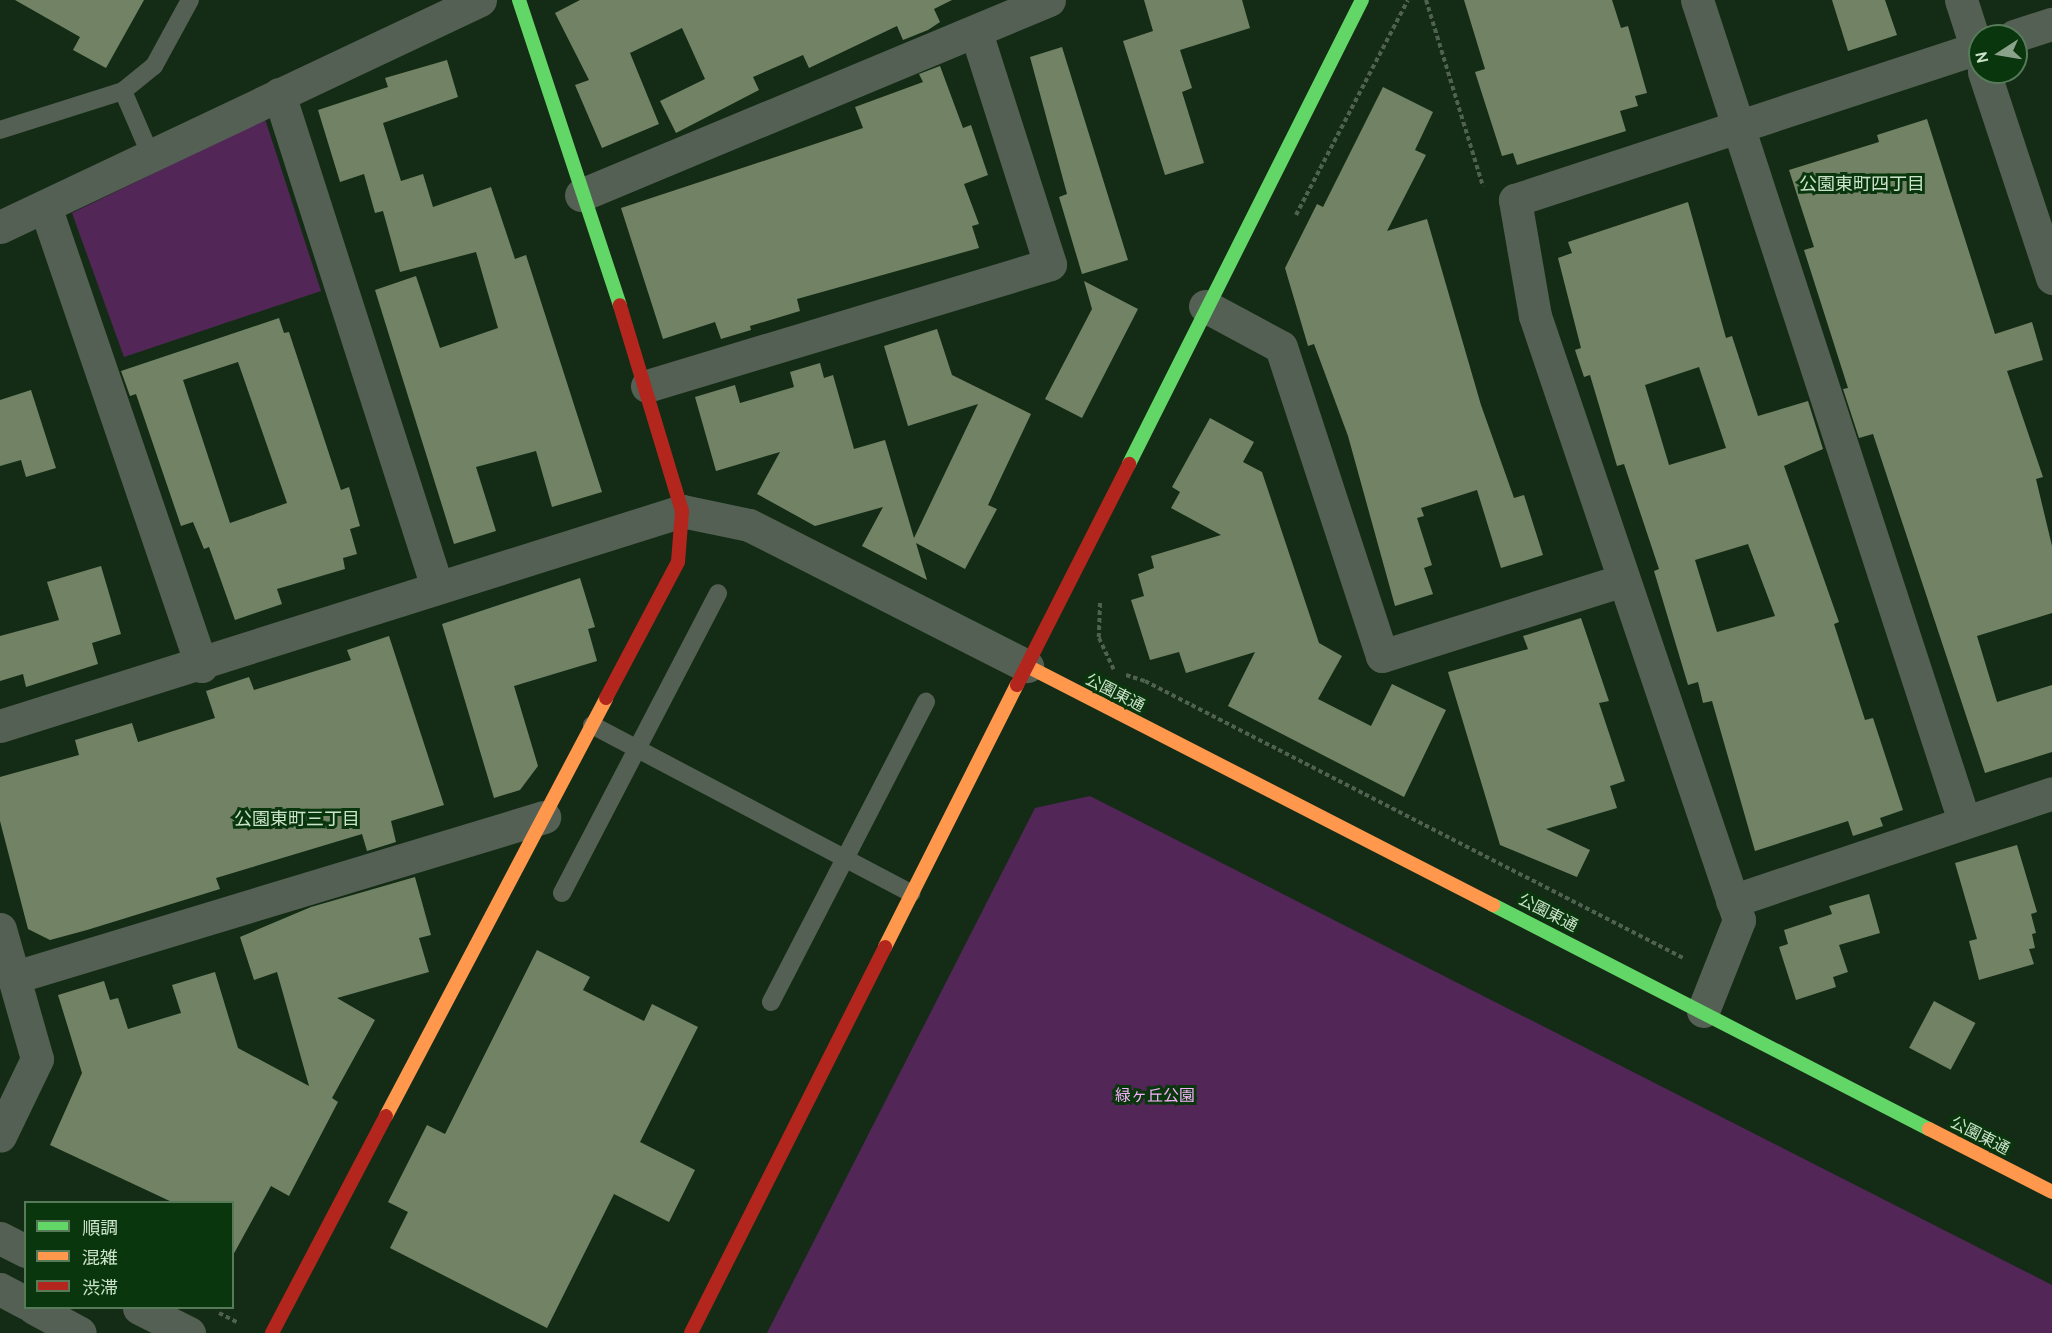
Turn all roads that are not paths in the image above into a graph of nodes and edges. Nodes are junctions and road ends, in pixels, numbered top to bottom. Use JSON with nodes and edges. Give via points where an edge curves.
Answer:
{"nodes":[{"id":1,"x":190,"y":0,"type":"edge"},
{"id":2,"x":480,"y":0,"type":"edge"},
{"id":3,"x":519,"y":0,"type":"edge"},
{"id":4,"x":1048,"y":0,"type":"edge"},
{"id":5,"x":1362,"y":0,"type":"edge"},
{"id":6,"x":1696,"y":0,"type":"edge"},
{"id":7,"x":1960,"y":0,"type":"edge"},
{"id":8,"x":1968,"y":24,"type":"edge"},
{"id":9,"x":2052,"y":24,"type":"edge"},
{"id":10,"x":975,"y":32,"type":"junction"},
{"id":11,"x":2028,"y":32,"type":"edge"},
{"id":12,"x":1968,"y":61,"type":"edge"},
{"id":13,"x":1989,"y":84,"type":"edge"},
{"id":14,"x":123,"y":91,"type":"junction"},
{"id":15,"x":279,"y":94,"type":"junction"},
{"id":16,"x":1739,"y":128,"type":"junction"},
{"id":17,"x":0,"y":130,"type":"edge"},
{"id":18,"x":151,"y":156,"type":"junction"},
{"id":19,"x":581,"y":195,"type":"junction"},
{"id":20,"x":45,"y":206,"type":"junction"},
{"id":21,"x":0,"y":227,"type":"edge"},
{"id":22,"x":2052,"y":278,"type":"edge"},
{"id":23,"x":1205,"y":306,"type":"junction"},
{"id":24,"x":647,"y":386,"type":"junction"},
{"id":25,"x":682,"y":511,"type":"junction"},
{"id":26,"x":1623,"y":580,"type":"junction"},
{"id":27,"x":436,"y":587,"type":"junction"},
{"id":28,"x":718,"y":593,"type":"dead end"},
{"id":29,"x":202,"y":666,"type":"junction"},
{"id":30,"x":1027,"y":666,"type":"junction"},
{"id":31,"x":926,"y":702,"type":"dead end"},
{"id":32,"x":592,"y":725,"type":"junction"},
{"id":33,"x":0,"y":726,"type":"edge"},
{"id":34,"x":637,"y":748,"type":"junction"},
{"id":35,"x":2052,"y":793,"type":"edge"},
{"id":36,"x":544,"y":817,"type":"junction"},
{"id":37,"x":1964,"y":821,"type":"junction"},
{"id":38,"x":846,"y":858,"type":"junction"},
{"id":39,"x":562,"y":893,"type":"dead end"},
{"id":40,"x":911,"y":893,"type":"junction"},
{"id":41,"x":1732,"y":901,"type":"junction"},
{"id":42,"x":0,"y":929,"type":"edge"},
{"id":43,"x":15,"y":977,"type":"junction"},
{"id":44,"x":771,"y":1002,"type":"dead end"},
{"id":45,"x":1703,"y":1011,"type":"junction"},
{"id":46,"x":0,"y":1136,"type":"edge"},
{"id":47,"x":2052,"y":1192,"type":"edge"},
{"id":48,"x":0,"y":1238,"type":"edge"},
{"id":49,"x":24,"y":1250,"type":"edge"},
{"id":50,"x":0,"y":1289,"type":"edge"},
{"id":51,"x":24,"y":1302,"type":"edge"},
{"id":52,"x":36,"y":1309,"type":"edge"},
{"id":53,"x":141,"y":1309,"type":"edge"},
{"id":54,"x":80,"y":1333,"type":"edge"},
{"id":55,"x":189,"y":1333,"type":"edge"},
{"id":56,"x":272,"y":1333,"type":"edge"},
{"id":57,"x":691,"y":1333,"type":"edge"}],
"edges":[{"from":1,"to":14,"type":"lane","via":[[154,66]]},
{"from":2,"to":15,"type":"street"},
{"from":3,"to":19,"type":"street"},
{"from":4,"to":10,"type":"street"},
{"from":5,"to":23,"type":"street"},
{"from":6,"to":16,"type":"street"},
{"from":7,"to":8,"type":"street"},
{"from":9,"to":11,"type":"street"},
{"from":10,"to":19,"type":"street"},
{"from":10,"to":24,"type":"street","via":[[1050,264]]},
{"from":12,"to":16,"type":"street"},
{"from":13,"to":22,"type":"street"},
{"from":14,"to":17,"type":"lane"},
{"from":14,"to":18,"type":"lane"},
{"from":15,"to":18,"type":"street"},
{"from":15,"to":27,"type":"street"},
{"from":16,"to":26,"type":"street","via":[[1515,200],[1535,316]]},
{"from":16,"to":37,"type":"street"},
{"from":18,"to":20,"type":"street"},
{"from":19,"to":24,"type":"street"},
{"from":20,"to":21,"type":"street"},
{"from":20,"to":29,"type":"street"},
{"from":23,"to":26,"type":"street","via":[[1281,347],[1382,656]]},
{"from":23,"to":30,"type":"street"},
{"from":24,"to":25,"type":"street"},
{"from":25,"to":27,"type":"street"},
{"from":25,"to":30,"type":"street","via":[[749,525]]},
{"from":25,"to":32,"type":"street","via":[[678,562]]},
{"from":26,"to":41,"type":"street"},
{"from":27,"to":29,"type":"street"},
{"from":28,"to":34,"type":"lane"},
{"from":29,"to":33,"type":"street"},
{"from":30,"to":40,"type":"street"},
{"from":30,"to":45,"type":"street","name":"公園東通"},
{"from":31,"to":38,"type":"lane"},
{"from":32,"to":34,"type":"lane"},
{"from":32,"to":36,"type":"street"},
{"from":34,"to":38,"type":"lane"},
{"from":34,"to":39,"type":"lane"},
{"from":35,"to":37,"type":"street"},
{"from":36,"to":43,"type":"street"},
{"from":36,"to":56,"type":"street"},
{"from":37,"to":41,"type":"street"},
{"from":38,"to":40,"type":"lane"},
{"from":38,"to":44,"type":"lane"},
{"from":40,"to":57,"type":"street"},
{"from":41,"to":45,"type":"street","via":[[1739,920]]},
{"from":42,"to":43,"type":"street"},
{"from":43,"to":46,"type":"street","via":[[38,1059]]},
{"from":45,"to":47,"type":"street","name":"公園東通"},
{"from":48,"to":49,"type":"street"},
{"from":50,"to":51,"type":"street"},
{"from":52,"to":54,"type":"street"},
{"from":53,"to":55,"type":"street"}]}
